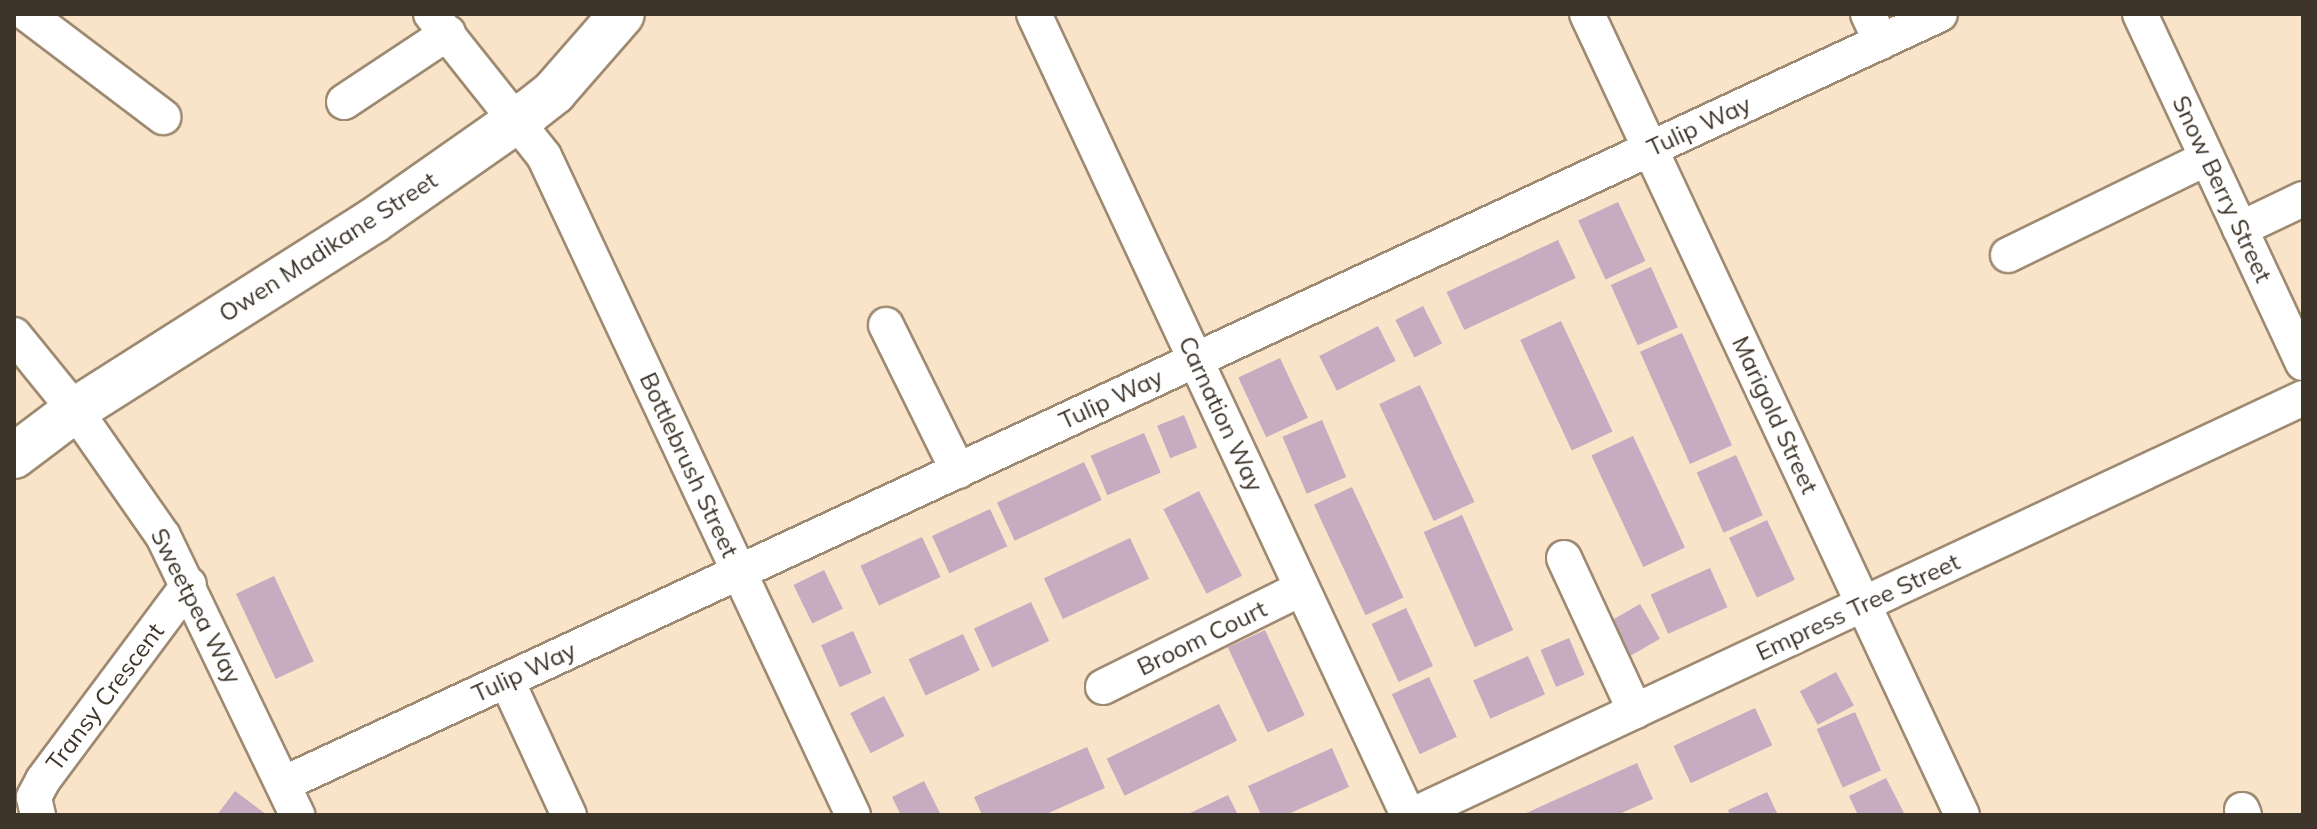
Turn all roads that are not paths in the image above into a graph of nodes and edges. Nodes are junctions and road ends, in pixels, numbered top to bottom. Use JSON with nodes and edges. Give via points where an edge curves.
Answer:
{"nodes":[{"id":1,"x":622,"y":14,"type":"edge"},
{"id":2,"x":1034,"y":14,"type":"edge"},
{"id":3,"x":1587,"y":14,"type":"edge"},
{"id":4,"x":1940,"y":14,"type":"edge"},
{"id":5,"x":2140,"y":14,"type":"edge"},
{"id":6,"x":44,"y":19,"type":"edge"},
{"id":7,"x":439,"y":24,"type":"edge"},
{"id":8,"x":1875,"y":28,"type":"edge"},
{"id":9,"x":344,"y":102,"type":"dead end"},
{"id":10,"x":163,"y":117,"type":"dead end"},
{"id":11,"x":515,"y":121,"type":"junction"},
{"id":12,"x":1650,"y":149,"type":"junction"},
{"id":13,"x":2207,"y":158,"type":"junction"},
{"id":14,"x":2303,"y":199,"type":"edge"},
{"id":15,"x":2240,"y":229,"type":"junction"},
{"id":16,"x":2008,"y":255,"type":"dead end"},
{"id":17,"x":886,"y":325,"type":"dead end"},
{"id":18,"x":14,"y":335,"type":"edge"},
{"id":19,"x":1196,"y":360,"type":"junction"},
{"id":20,"x":2303,"y":363,"type":"edge"},
{"id":21,"x":2303,"y":398,"type":"edge"},
{"id":22,"x":75,"y":410,"type":"junction"},
{"id":23,"x":14,"y":456,"type":"edge"},
{"id":24,"x":958,"y":471,"type":"junction"},
{"id":25,"x":1564,"y":558,"type":"dead end"},
{"id":26,"x":739,"y":572,"type":"junction"},
{"id":27,"x":189,"y":584,"type":"junction"},
{"id":28,"x":1302,"y":588,"type":"junction"},
{"id":29,"x":1863,"y":604,"type":"junction"},
{"id":30,"x":507,"y":681,"type":"junction"},
{"id":31,"x":1103,"y":687,"type":"dead end"},
{"id":32,"x":1635,"y":711,"type":"junction"},
{"id":33,"x":283,"y":784,"type":"junction"},
{"id":34,"x":38,"y":815,"type":"edge"},
{"id":35,"x":297,"y":815,"type":"edge"},
{"id":36,"x":569,"y":815,"type":"edge"},
{"id":37,"x":853,"y":815,"type":"edge"},
{"id":38,"x":1410,"y":815,"type":"edge"},
{"id":39,"x":1962,"y":815,"type":"edge"}],
"edges":[{"from":1,"to":11,"type":"street","name":"Owen Madikane Street","via":[[554,92]]},
{"from":2,"to":19,"type":"street","name":"Carnation Way"},
{"from":3,"to":12,"type":"street","name":"Marigold Street"},
{"from":4,"to":8,"type":"street","name":"Tulip Way"},
{"from":5,"to":13,"type":"street","name":"Snow Berry Street"},
{"from":6,"to":10,"type":"street"},
{"from":7,"to":9,"type":"street"},
{"from":7,"to":11,"type":"street","name":"Bottlebrush Street"},
{"from":8,"to":12,"type":"street","name":"Tulip Way"},
{"from":11,"to":22,"type":"street","name":"Owen Madikane Street","via":[[373,221]]},
{"from":11,"to":26,"type":"street","name":"Bottlebrush Street","via":[[544,156]]},
{"from":12,"to":19,"type":"street","name":"Tulip Way"},
{"from":12,"to":29,"type":"street","name":"Marigold Street"},
{"from":13,"to":15,"type":"street","name":"Snow Berry Street"},
{"from":13,"to":16,"type":"street"},
{"from":14,"to":15,"type":"street"},
{"from":15,"to":20,"type":"street","name":"Snow Berry Street"},
{"from":17,"to":24,"type":"street"},
{"from":18,"to":22,"type":"street","name":"Sweetpea Way"},
{"from":19,"to":24,"type":"street","name":"Tulip Way"},
{"from":19,"to":28,"type":"street","name":"Carnation Way"},
{"from":21,"to":29,"type":"street","name":"Empress Tree Street"},
{"from":22,"to":23,"type":"street","name":"Owen Madikane Street"},
{"from":22,"to":27,"type":"street","name":"Sweetpea Way","via":[[163,536]]},
{"from":24,"to":26,"type":"street","name":"Tulip Way"},
{"from":25,"to":32,"type":"street"},
{"from":26,"to":30,"type":"street","name":"Tulip Way"},
{"from":26,"to":37,"type":"street","name":"Bottlebrush Street"},
{"from":27,"to":33,"type":"street","name":"Sweetpea Way"},
{"from":27,"to":34,"type":"street","name":"Transy Crescent","via":[[43,780],[34,797]]},
{"from":28,"to":31,"type":"street","name":"Broom Court"},
{"from":28,"to":38,"type":"street","name":"Carnation Way"},
{"from":29,"to":32,"type":"street","name":"Empress Tree Street"},
{"from":29,"to":39,"type":"street","name":"Marigold Street"},
{"from":30,"to":33,"type":"street","name":"Tulip Way"},
{"from":30,"to":36,"type":"street"},
{"from":32,"to":38,"type":"street","name":"Empress Tree Street"},
{"from":33,"to":35,"type":"street","name":"Sweetpea Way"}]}
